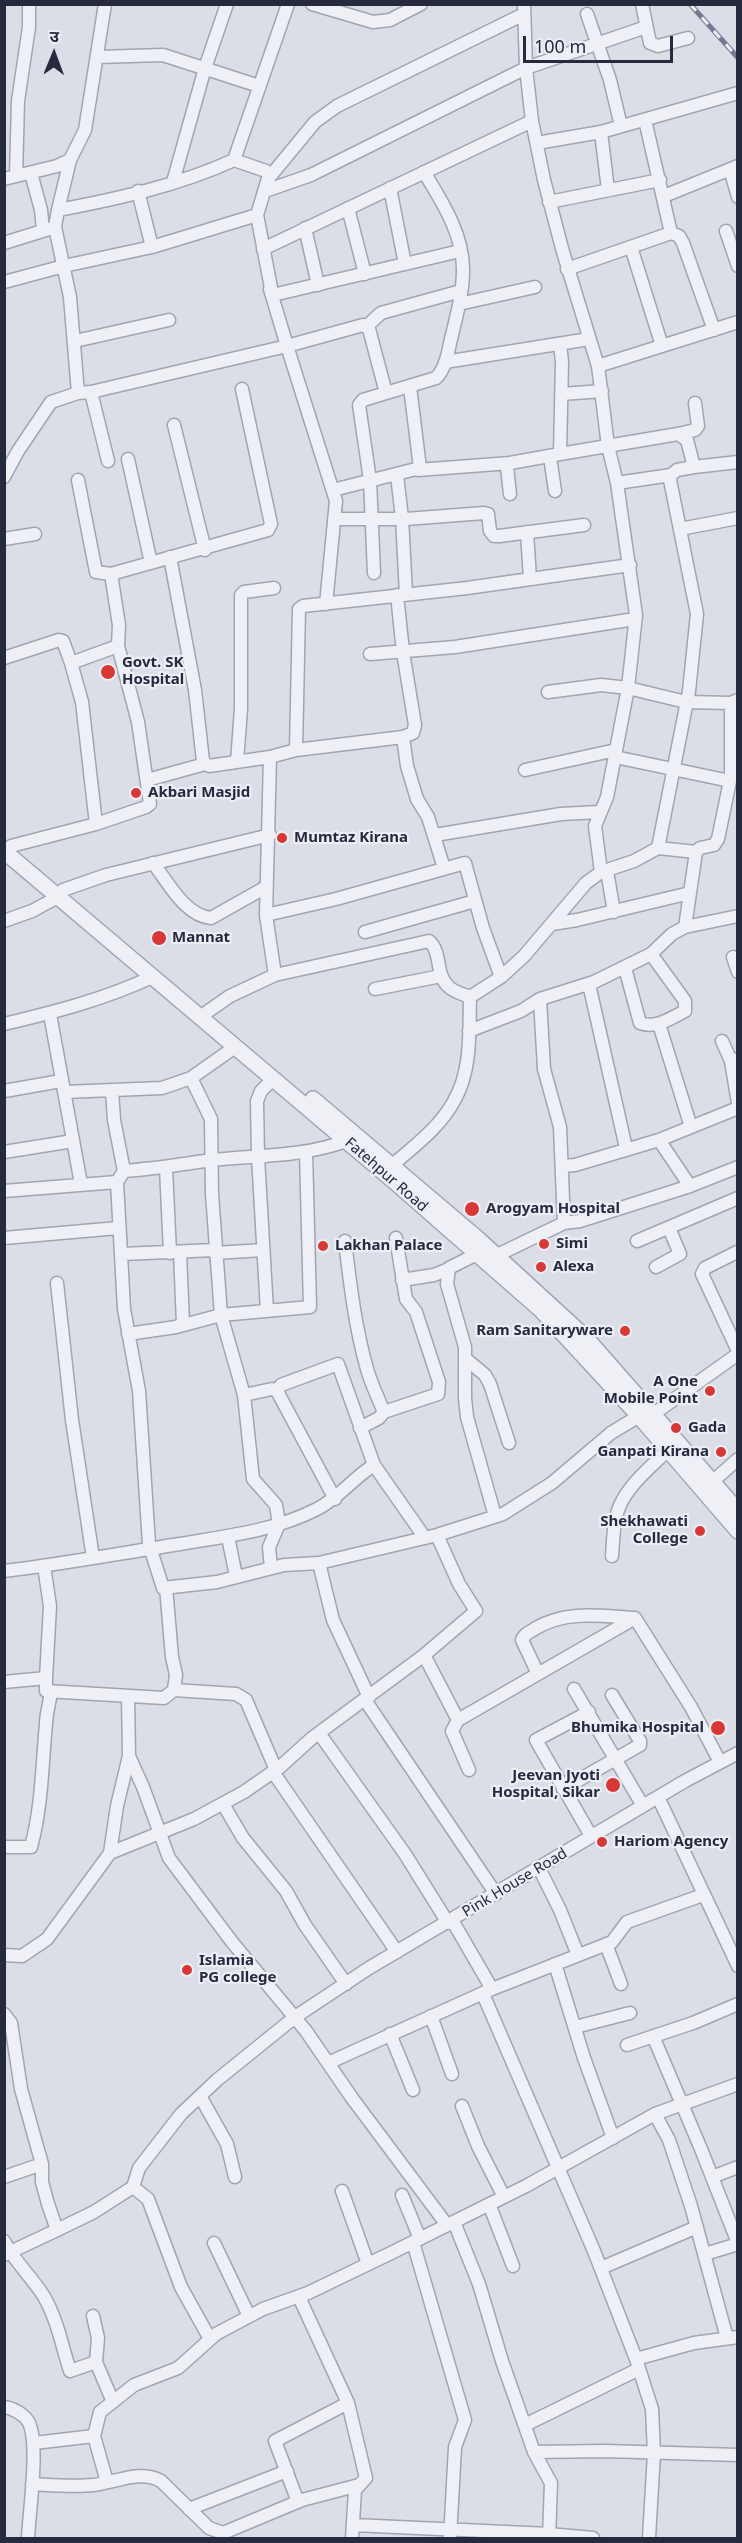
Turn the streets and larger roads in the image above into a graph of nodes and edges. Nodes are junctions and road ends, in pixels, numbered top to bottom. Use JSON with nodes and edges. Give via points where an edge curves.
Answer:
{"nodes":[{"id":1,"x":29,"y":4,"type":"edge"},
{"id":2,"x":105,"y":4,"type":"edge"},
{"id":3,"x":227,"y":4,"type":"edge"},
{"id":4,"x":288,"y":4,"type":"edge"},
{"id":5,"x":312,"y":4,"type":"edge"},
{"id":6,"x":421,"y":4,"type":"edge"},
{"id":7,"x":642,"y":4,"type":"edge"},
{"id":8,"x":524,"y":9,"type":"edge"},
{"id":9,"x":587,"y":14,"type":"dead end"},
{"id":10,"x":646,"y":27,"type":"junction"},
{"id":11,"x":688,"y":38,"type":"dead end"},
{"id":12,"x":598,"y":44,"type":"junction"},
{"id":13,"x":97,"y":57,"type":"junction"},
{"id":14,"x":206,"y":68,"type":"junction"},
{"id":15,"x":526,"y":68,"type":"junction"},
{"id":16,"x":259,"y":86,"type":"junction"},
{"id":17,"x":738,"y":93,"type":"edge"},
{"id":18,"x":645,"y":120,"type":"junction"},
{"id":19,"x":532,"y":121,"type":"junction"},
{"id":20,"x":621,"y":126,"type":"junction"},
{"id":21,"x":601,"y":132,"type":"junction"},
{"id":22,"x":537,"y":143,"type":"junction"},
{"id":23,"x":70,"y":160,"type":"junction"},
{"id":24,"x":234,"y":160,"type":"junction"},
{"id":25,"x":734,"y":168,"type":"edge"},
{"id":26,"x":31,"y":172,"type":"junction"},
{"id":27,"x":424,"y":172,"type":"junction"},
{"id":28,"x":10,"y":177,"type":"edge"},
{"id":29,"x":660,"y":180,"type":"junction"},
{"id":30,"x":173,"y":182,"type":"junction"},
{"id":31,"x":267,"y":185,"type":"junction"},
{"id":32,"x":390,"y":188,"type":"junction"},
{"id":33,"x":608,"y":190,"type":"junction"},
{"id":34,"x":138,"y":191,"type":"junction"},
{"id":35,"x":664,"y":196,"type":"junction"},
{"id":36,"x":738,"y":197,"type":"edge"},
{"id":37,"x":549,"y":202,"type":"junction"},
{"id":38,"x":348,"y":208,"type":"junction"},
{"id":39,"x":58,"y":210,"type":"junction"},
{"id":40,"x":257,"y":215,"type":"junction"},
{"id":41,"x":305,"y":228,"type":"junction"},
{"id":42,"x":49,"y":229,"type":"junction"},
{"id":43,"x":726,"y":231,"type":"dead end"},
{"id":44,"x":671,"y":233,"type":"junction"},
{"id":45,"x":4,"y":243,"type":"edge"},
{"id":46,"x":152,"y":247,"type":"junction"},
{"id":47,"x":631,"y":247,"type":"junction"},
{"id":48,"x":263,"y":249,"type":"junction"},
{"id":49,"x":460,"y":251,"type":"junction"},
{"id":50,"x":405,"y":264,"type":"junction"},
{"id":51,"x":64,"y":266,"type":"junction"},
{"id":52,"x":738,"y":266,"type":"edge"},
{"id":53,"x":567,"y":269,"type":"junction"},
{"id":54,"x":365,"y":274,"type":"junction"},
{"id":55,"x":4,"y":282,"type":"edge"},
{"id":56,"x":318,"y":285,"type":"junction"},
{"id":57,"x":535,"y":287,"type":"dead end"},
{"id":58,"x":270,"y":289,"type":"junction"},
{"id":59,"x":461,"y":291,"type":"junction"},
{"id":60,"x":459,"y":304,"type":"junction"},
{"id":61,"x":169,"y":320,"type":"dead end"},
{"id":62,"x":738,"y":322,"type":"edge"},
{"id":63,"x":367,"y":326,"type":"junction"},
{"id":64,"x":714,"y":330,"type":"junction"},
{"id":65,"x":589,"y":339,"type":"junction"},
{"id":66,"x":75,"y":341,"type":"junction"},
{"id":67,"x":560,"y":344,"type":"junction"},
{"id":68,"x":286,"y":346,"type":"junction"},
{"id":69,"x":662,"y":346,"type":"junction"},
{"id":70,"x":445,"y":362,"type":"junction"},
{"id":71,"x":598,"y":366,"type":"junction"},
{"id":72,"x":410,"y":387,"type":"junction"},
{"id":73,"x":242,"y":389,"type":"dead end"},
{"id":74,"x":602,"y":391,"type":"junction"},
{"id":75,"x":85,"y":393,"type":"junction"},
{"id":76,"x":386,"y":393,"type":"junction"},
{"id":77,"x":561,"y":394,"type":"junction"},
{"id":78,"x":695,"y":403,"type":"dead end"},
{"id":79,"x":174,"y":425,"type":"dead end"},
{"id":80,"x":678,"y":434,"type":"junction"},
{"id":81,"x":608,"y":446,"type":"junction"},
{"id":82,"x":555,"y":455,"type":"junction"},
{"id":83,"x":128,"y":459,"type":"dead end"},
{"id":84,"x":108,"y":461,"type":"dead end"},
{"id":85,"x":738,"y":462,"type":"edge"},
{"id":86,"x":510,"y":463,"type":"junction"},
{"id":87,"x":694,"y":467,"type":"junction"},
{"id":88,"x":418,"y":470,"type":"junction"},
{"id":89,"x":397,"y":475,"type":"junction"},
{"id":90,"x":671,"y":475,"type":"junction"},
{"id":91,"x":4,"y":477,"type":"edge"},
{"id":92,"x":78,"y":480,"type":"dead end"},
{"id":93,"x":370,"y":480,"type":"junction"},
{"id":94,"x":617,"y":483,"type":"junction"},
{"id":95,"x":333,"y":490,"type":"junction"},
{"id":96,"x":555,"y":491,"type":"dead end"},
{"id":97,"x":510,"y":494,"type":"dead end"},
{"id":98,"x":372,"y":517,"type":"junction"},
{"id":99,"x":402,"y":518,"type":"junction"},
{"id":100,"x":334,"y":519,"type":"junction"},
{"id":101,"x":738,"y":520,"type":"edge"},
{"id":102,"x":584,"y":525,"type":"dead end"},
{"id":103,"x":680,"y":529,"type":"junction"},
{"id":104,"x":738,"y":529,"type":"edge"},
{"id":105,"x":527,"y":532,"type":"junction"},
{"id":106,"x":35,"y":534,"type":"dead end"},
{"id":107,"x":4,"y":539,"type":"edge"},
{"id":108,"x":205,"y":550,"type":"junction"},
{"id":109,"x":170,"y":558,"type":"junction"},
{"id":110,"x":151,"y":563,"type":"junction"},
{"id":111,"x":630,"y":565,"type":"junction"},
{"id":112,"x":374,"y":573,"type":"dead end"},
{"id":113,"x":111,"y":574,"type":"junction"},
{"id":114,"x":530,"y":579,"type":"junction"},
{"id":115,"x":274,"y":588,"type":"dead end"},
{"id":116,"x":401,"y":594,"type":"junction"},
{"id":117,"x":326,"y":604,"type":"junction"},
{"id":118,"x":635,"y":619,"type":"junction"},
{"id":119,"x":118,"y":646,"type":"junction"},
{"id":120,"x":403,"y":652,"type":"junction"},
{"id":121,"x":370,"y":654,"type":"dead end"},
{"id":122,"x":4,"y":658,"type":"edge"},
{"id":123,"x":71,"y":663,"type":"junction"},
{"id":124,"x":628,"y":688,"type":"junction"},
{"id":125,"x":548,"y":692,"type":"dead end"},
{"id":126,"x":734,"y":701,"type":"edge"},
{"id":127,"x":686,"y":702,"type":"junction"},
{"id":128,"x":403,"y":737,"type":"junction"},
{"id":129,"x":296,"y":750,"type":"junction"},
{"id":130,"x":615,"y":753,"type":"junction"},
{"id":131,"x":270,"y":757,"type":"junction"},
{"id":132,"x":237,"y":762,"type":"junction"},
{"id":133,"x":205,"y":764,"type":"junction"},
{"id":134,"x":673,"y":769,"type":"junction"},
{"id":135,"x":525,"y":770,"type":"dead end"},
{"id":136,"x":147,"y":780,"type":"junction"},
{"id":137,"x":730,"y":781,"type":"junction"},
{"id":138,"x":599,"y":812,"type":"junction"},
{"id":139,"x":96,"y":824,"type":"junction"},
{"id":140,"x":270,"y":835,"type":"junction"},
{"id":141,"x":435,"y":835,"type":"junction"},
{"id":142,"x":7,"y":846,"type":"edge"},
{"id":143,"x":658,"y":848,"type":"junction"},
{"id":144,"x":696,"y":852,"type":"junction"},
{"id":145,"x":153,"y":863,"type":"junction"},
{"id":146,"x":444,"y":868,"type":"junction"},
{"id":147,"x":604,"y":872,"type":"junction"},
{"id":148,"x":266,"y":887,"type":"junction"},
{"id":149,"x":690,"y":893,"type":"junction"},
{"id":150,"x":61,"y":894,"type":"junction"},
{"id":151,"x":475,"y":901,"type":"junction"},
{"id":152,"x":614,"y":912,"type":"junction"},
{"id":153,"x":266,"y":915,"type":"junction"},
{"id":154,"x":738,"y":916,"type":"edge"},
{"id":155,"x":4,"y":921,"type":"edge"},
{"id":156,"x":552,"y":924,"type":"junction"},
{"id":157,"x":685,"y":927,"type":"junction"},
{"id":158,"x":365,"y":932,"type":"dead end"},
{"id":159,"x":651,"y":954,"type":"junction"},
{"id":160,"x":733,"y":957,"type":"dead end"},
{"id":161,"x":625,"y":968,"type":"junction"},
{"id":162,"x":738,"y":972,"type":"edge"},
{"id":163,"x":275,"y":975,"type":"junction"},
{"id":164,"x":441,"y":976,"type":"junction"},
{"id":165,"x":152,"y":977,"type":"junction"},
{"id":166,"x":501,"y":977,"type":"junction"},
{"id":167,"x":589,"y":984,"type":"junction"},
{"id":168,"x":375,"y":989,"type":"dead end"},
{"id":169,"x":182,"y":997,"type":"junction"},
{"id":170,"x":470,"y":997,"type":"junction"},
{"id":171,"x":540,"y":999,"type":"junction"},
{"id":172,"x":207,"y":1012,"type":"junction"},
{"id":173,"x":50,"y":1014,"type":"junction"},
{"id":174,"x":4,"y":1024,"type":"edge"},
{"id":175,"x":659,"y":1024,"type":"junction"},
{"id":176,"x":469,"y":1031,"type":"junction"},
{"id":177,"x":722,"y":1041,"type":"dead end"},
{"id":178,"x":235,"y":1047,"type":"junction"},
{"id":179,"x":734,"y":1060,"type":"edge"},
{"id":180,"x":191,"y":1078,"type":"junction"},
{"id":181,"x":273,"y":1079,"type":"junction"},
{"id":182,"x":62,"y":1086,"type":"junction"},
{"id":183,"x":4,"y":1091,"type":"edge"},
{"id":184,"x":112,"y":1091,"type":"junction"},
{"id":185,"x":738,"y":1103,"type":"edge"},
{"id":186,"x":738,"y":1108,"type":"edge"},
{"id":187,"x":691,"y":1127,"type":"junction"},
{"id":188,"x":660,"y":1140,"type":"junction"},
{"id":189,"x":73,"y":1141,"type":"junction"},
{"id":190,"x":346,"y":1141,"type":"junction"},
{"id":191,"x":626,"y":1148,"type":"junction"},
{"id":192,"x":4,"y":1152,"type":"edge"},
{"id":193,"x":306,"y":1152,"type":"junction"},
{"id":194,"x":258,"y":1157,"type":"junction"},
{"id":195,"x":212,"y":1161,"type":"junction"},
{"id":196,"x":562,"y":1166,"type":"junction"},
{"id":197,"x":738,"y":1167,"type":"edge"},
{"id":198,"x":166,"y":1168,"type":"junction"},
{"id":199,"x":388,"y":1169,"type":"junction"},
{"id":200,"x":124,"y":1171,"type":"junction"},
{"id":201,"x":117,"y":1182,"type":"junction"},
{"id":202,"x":81,"y":1184,"type":"junction"},
{"id":203,"x":690,"y":1186,"type":"junction"},
{"id":204,"x":4,"y":1191,"type":"edge"},
{"id":205,"x":738,"y":1198,"type":"edge"},
{"id":206,"x":564,"y":1223,"type":"junction"},
{"id":207,"x":118,"y":1228,"type":"junction"},
{"id":208,"x":669,"y":1228,"type":"junction"},
{"id":209,"x":4,"y":1238,"type":"edge"},
{"id":210,"x":396,"y":1238,"type":"dead end"},
{"id":211,"x":345,"y":1241,"type":"dead end"},
{"id":212,"x":637,"y":1241,"type":"dead end"},
{"id":213,"x":263,"y":1250,"type":"junction"},
{"id":214,"x":215,"y":1251,"type":"junction"},
{"id":215,"x":175,"y":1252,"type":"junction"},
{"id":216,"x":737,"y":1252,"type":"edge"},
{"id":217,"x":122,"y":1254,"type":"junction"},
{"id":218,"x":486,"y":1257,"type":"junction"},
{"id":219,"x":656,"y":1267,"type":"dead end"},
{"id":220,"x":449,"y":1269,"type":"junction"},
{"id":221,"x":402,"y":1280,"type":"junction"},
{"id":222,"x":57,"y":1283,"type":"dead end"},
{"id":223,"x":267,"y":1311,"type":"junction"},
{"id":224,"x":222,"y":1315,"type":"junction"},
{"id":225,"x":176,"y":1327,"type":"junction"},
{"id":226,"x":128,"y":1334,"type":"junction"},
{"id":227,"x":738,"y":1352,"type":"edge"},
{"id":228,"x":466,"y":1359,"type":"junction"},
{"id":229,"x":277,"y":1391,"type":"junction"},
{"id":230,"x":244,"y":1395,"type":"junction"},
{"id":231,"x":384,"y":1412,"type":"junction"},
{"id":232,"x":646,"y":1416,"type":"junction"},
{"id":233,"x":360,"y":1428,"type":"junction"},
{"id":234,"x":509,"y":1443,"type":"dead end"},
{"id":235,"x":668,"y":1450,"type":"junction"},
{"id":236,"x":738,"y":1459,"type":"edge"},
{"id":237,"x":374,"y":1465,"type":"junction"},
{"id":238,"x":712,"y":1482,"type":"junction"},
{"id":239,"x":335,"y":1499,"type":"junction"},
{"id":240,"x":738,"y":1511,"type":"edge"},
{"id":241,"x":495,"y":1516,"type":"junction"},
{"id":242,"x":279,"y":1524,"type":"junction"},
{"id":243,"x":738,"y":1531,"type":"edge"},
{"id":244,"x":431,"y":1537,"type":"junction"},
{"id":245,"x":228,"y":1538,"type":"junction"},
{"id":246,"x":151,"y":1549,"type":"junction"},
{"id":247,"x":612,"y":1556,"type":"dead end"},
{"id":248,"x":93,"y":1558,"type":"junction"},
{"id":249,"x":319,"y":1563,"type":"junction"},
{"id":250,"x":44,"y":1566,"type":"junction"},
{"id":251,"x":271,"y":1568,"type":"junction"},
{"id":252,"x":4,"y":1571,"type":"edge"},
{"id":253,"x":236,"y":1576,"type":"junction"},
{"id":254,"x":166,"y":1587,"type":"junction"},
{"id":255,"x":634,"y":1618,"type":"junction"},
{"id":256,"x":424,"y":1655,"type":"junction"},
{"id":257,"x":538,"y":1674,"type":"junction"},
{"id":258,"x":46,"y":1678,"type":"junction"},
{"id":259,"x":4,"y":1682,"type":"edge"},
{"id":260,"x":574,"y":1689,"type":"dead end"},
{"id":261,"x":174,"y":1690,"type":"junction"},
{"id":262,"x":51,"y":1691,"type":"junction"},
{"id":263,"x":612,"y":1695,"type":"dead end"},
{"id":264,"x":128,"y":1697,"type":"junction"},
{"id":265,"x":367,"y":1698,"type":"junction"},
{"id":266,"x":589,"y":1712,"type":"junction"},
{"id":267,"x":458,"y":1720,"type":"junction"},
{"id":268,"x":319,"y":1733,"type":"junction"},
{"id":269,"x":738,"y":1753,"type":"edge"},
{"id":270,"x":129,"y":1756,"type":"junction"},
{"id":271,"x":614,"y":1758,"type":"junction"},
{"id":272,"x":720,"y":1762,"type":"junction"},
{"id":273,"x":469,"y":1770,"type":"dead end"},
{"id":274,"x":275,"y":1771,"type":"junction"},
{"id":275,"x":563,"y":1789,"type":"junction"},
{"id":276,"x":658,"y":1797,"type":"junction"},
{"id":277,"x":223,"y":1804,"type":"junction"},
{"id":278,"x":643,"y":1806,"type":"junction"},
{"id":279,"x":160,"y":1832,"type":"junction"},
{"id":280,"x":591,"y":1836,"type":"junction"},
{"id":281,"x":4,"y":1847,"type":"edge"},
{"id":282,"x":110,"y":1853,"type":"junction"},
{"id":283,"x":539,"y":1868,"type":"junction"},
{"id":284,"x":496,"y":1893,"type":"junction"},
{"id":285,"x":703,"y":1895,"type":"junction"},
{"id":286,"x":450,"y":1921,"type":"junction"},
{"id":287,"x":606,"y":1944,"type":"junction"},
{"id":288,"x":397,"y":1952,"type":"junction"},
{"id":289,"x":4,"y":1955,"type":"edge"},
{"id":290,"x":578,"y":1955,"type":"junction"},
{"id":291,"x":555,"y":1964,"type":"junction"},
{"id":292,"x":738,"y":1966,"type":"edge"},
{"id":293,"x":346,"y":1984,"type":"junction"},
{"id":294,"x":621,"y":1984,"type":"dead end"},
{"id":295,"x":487,"y":1991,"type":"junction"},
{"id":296,"x":738,"y":2004,"type":"edge"},
{"id":297,"x":630,"y":2013,"type":"dead end"},
{"id":298,"x":4,"y":2014,"type":"edge"},
{"id":299,"x":431,"y":2016,"type":"junction"},
{"id":300,"x":295,"y":2018,"type":"junction"},
{"id":301,"x":575,"y":2027,"type":"junction"},
{"id":302,"x":390,"y":2034,"type":"junction"},
{"id":303,"x":654,"y":2036,"type":"junction"},
{"id":304,"x":627,"y":2045,"type":"dead end"},
{"id":305,"x":328,"y":2063,"type":"junction"},
{"id":306,"x":452,"y":2074,"type":"dead end"},
{"id":307,"x":738,"y":2084,"type":"edge"},
{"id":308,"x":413,"y":2090,"type":"dead end"},
{"id":309,"x":200,"y":2096,"type":"junction"},
{"id":310,"x":682,"y":2105,"type":"junction"},
{"id":311,"x":462,"y":2106,"type":"dead end"},
{"id":312,"x":655,"y":2114,"type":"junction"},
{"id":313,"x":614,"y":2138,"type":"junction"},
{"id":314,"x":42,"y":2164,"type":"junction"},
{"id":315,"x":738,"y":2167,"type":"edge"},
{"id":316,"x":558,"y":2169,"type":"junction"},
{"id":317,"x":4,"y":2177,"type":"edge"},
{"id":318,"x":235,"y":2177,"type":"dead end"},
{"id":319,"x":712,"y":2177,"type":"junction"},
{"id":320,"x":133,"y":2187,"type":"junction"},
{"id":321,"x":342,"y":2191,"type":"dead end"},
{"id":322,"x":402,"y":2195,"type":"dead end"},
{"id":323,"x":504,"y":2197,"type":"junction"},
{"id":324,"x":489,"y":2204,"type":"junction"},
{"id":325,"x":450,"y":2223,"type":"junction"},
{"id":326,"x":697,"y":2228,"type":"junction"},
{"id":327,"x":57,"y":2230,"type":"junction"},
{"id":328,"x":416,"y":2240,"type":"junction"},
{"id":329,"x":4,"y":2241,"type":"edge"},
{"id":330,"x":214,"y":2243,"type":"dead end"},
{"id":331,"x":738,"y":2244,"type":"edge"},
{"id":332,"x":7,"y":2254,"type":"edge"},
{"id":333,"x":705,"y":2254,"type":"junction"},
{"id":334,"x":368,"y":2264,"type":"junction"},
{"id":335,"x":513,"y":2266,"type":"dead end"},
{"id":336,"x":600,"y":2268,"type":"junction"},
{"id":337,"x":299,"y":2296,"type":"junction"},
{"id":338,"x":93,"y":2316,"type":"dead end"},
{"id":339,"x":249,"y":2316,"type":"junction"},
{"id":340,"x":733,"y":2337,"type":"edge"},
{"id":341,"x":210,"y":2339,"type":"junction"},
{"id":342,"x":96,"y":2362,"type":"junction"},
{"id":343,"x":637,"y":2364,"type":"junction"},
{"id":344,"x":113,"y":2402,"type":"junction"},
{"id":345,"x":348,"y":2403,"type":"junction"},
{"id":346,"x":4,"y":2407,"type":"edge"},
{"id":347,"x":525,"y":2426,"type":"junction"},
{"id":348,"x":94,"y":2436,"type":"junction"},
{"id":349,"x":34,"y":2443,"type":"junction"},
{"id":350,"x":534,"y":2452,"type":"junction"},
{"id":351,"x":654,"y":2453,"type":"junction"},
{"id":352,"x":738,"y":2455,"type":"edge"},
{"id":353,"x":287,"y":2471,"type":"junction"},
{"id":354,"x":107,"y":2482,"type":"junction"},
{"id":355,"x":32,"y":2484,"type":"junction"},
{"id":356,"x":359,"y":2485,"type":"junction"},
{"id":357,"x":298,"y":2502,"type":"junction"},
{"id":358,"x":189,"y":2509,"type":"junction"},
{"id":359,"x":353,"y":2524,"type":"junction"},
{"id":360,"x":451,"y":2534,"type":"edge"},
{"id":361,"x":549,"y":2536,"type":"edge"},
{"id":362,"x":28,"y":2538,"type":"edge"},
{"id":363,"x":352,"y":2538,"type":"edge"},
{"id":364,"x":593,"y":2538,"type":"edge"},
{"id":365,"x":648,"y":2538,"type":"edge"}],
"edges":[{"from":1,"to":28,"type":"street"},
{"from":2,"to":13,"type":"street"},
{"from":3,"to":14,"type":"street"},
{"from":4,"to":16,"type":"street"},
{"from":5,"to":6,"type":"street","via":[[374,22],[390,20]]},
{"from":7,"to":10,"type":"street"},
{"from":8,"to":15,"type":"street"},
{"from":8,"to":31,"type":"street","via":[[337,106],[315,122]]},
{"from":9,"to":12,"type":"street"},
{"from":10,"to":11,"type":"street","via":[[653,45]]},
{"from":10,"to":12,"type":"street"},
{"from":12,"to":15,"type":"street"},
{"from":12,"to":20,"type":"street"},
{"from":13,"to":14,"type":"street","via":[[164,55]]},
{"from":13,"to":23,"type":"street","via":[[85,130]]},
{"from":14,"to":16,"type":"street"},
{"from":14,"to":30,"type":"street"},
{"from":15,"to":19,"type":"street"},
{"from":15,"to":31,"type":"street","via":[[294,183]]},
{"from":16,"to":24,"type":"street"},
{"from":17,"to":18,"type":"street"},
{"from":18,"to":20,"type":"street"},
{"from":18,"to":29,"type":"street"},
{"from":19,"to":22,"type":"street"},
{"from":19,"to":27,"type":"street"},
{"from":20,"to":21,"type":"street"},
{"from":21,"to":22,"type":"street"},
{"from":21,"to":33,"type":"street"},
{"from":22,"to":37,"type":"street"},
{"from":23,"to":26,"type":"street"},
{"from":23,"to":39,"type":"street"},
{"from":24,"to":30,"type":"street","via":[[218,169]]},
{"from":24,"to":31,"type":"street","via":[[266,171]]},
{"from":25,"to":35,"type":"street"},
{"from":25,"to":36,"type":"street"},
{"from":26,"to":28,"type":"street"},
{"from":26,"to":42,"type":"street"},
{"from":27,"to":32,"type":"street"},
{"from":27,"to":49,"type":"street","via":[[446,208]]},
{"from":29,"to":33,"type":"street"},
{"from":29,"to":35,"type":"street"},
{"from":30,"to":34,"type":"street"},
{"from":31,"to":40,"type":"street"},
{"from":32,"to":38,"type":"street"},
{"from":32,"to":50,"type":"street"},
{"from":33,"to":37,"type":"street"},
{"from":34,"to":39,"type":"street"},
{"from":34,"to":46,"type":"street"},
{"from":35,"to":44,"type":"street"},
{"from":37,"to":53,"type":"street"},
{"from":38,"to":41,"type":"street"},
{"from":38,"to":54,"type":"street"},
{"from":39,"to":42,"type":"street"},
{"from":40,"to":46,"type":"street"},
{"from":40,"to":48,"type":"street"},
{"from":41,"to":48,"type":"street"},
{"from":41,"to":56,"type":"street"},
{"from":42,"to":45,"type":"street"},
{"from":42,"to":51,"type":"street"},
{"from":43,"to":52,"type":"street"},
{"from":44,"to":47,"type":"street"},
{"from":44,"to":64,"type":"street","via":[[683,243]]},
{"from":46,"to":51,"type":"street"},
{"from":47,"to":53,"type":"street"},
{"from":47,"to":69,"type":"street"},
{"from":48,"to":58,"type":"street"},
{"from":49,"to":50,"type":"street"},
{"from":49,"to":59,"type":"street","via":[[464,269]]},
{"from":50,"to":54,"type":"street"},
{"from":51,"to":55,"type":"street"},
{"from":51,"to":66,"type":"street"},
{"from":53,"to":65,"type":"street"},
{"from":54,"to":56,"type":"street"},
{"from":56,"to":58,"type":"street","via":[[277,294]]},
{"from":57,"to":60,"type":"street"},
{"from":58,"to":68,"type":"street"},
{"from":59,"to":60,"type":"street"},
{"from":59,"to":63,"type":"street","via":[[381,313]]},
{"from":60,"to":70,"type":"street"},
{"from":61,"to":66,"type":"street"},
{"from":62,"to":64,"type":"street"},
{"from":63,"to":68,"type":"street"},
{"from":63,"to":76,"type":"street"},
{"from":64,"to":69,"type":"street"},
{"from":65,"to":67,"type":"street"},
{"from":65,"to":71,"type":"street"},
{"from":66,"to":75,"type":"street"},
{"from":67,"to":70,"type":"street"},
{"from":67,"to":77,"type":"street"},
{"from":68,"to":75,"type":"street"},
{"from":68,"to":95,"type":"street"},
{"from":69,"to":71,"type":"street"},
{"from":70,"to":72,"type":"street","via":[[436,378]]},
{"from":71,"to":74,"type":"street"},
{"from":72,"to":76,"type":"street"},
{"from":72,"to":88,"type":"street"},
{"from":73,"to":108,"type":"street","via":[[271,524],[258,534]]},
{"from":74,"to":77,"type":"street"},
{"from":74,"to":81,"type":"street"},
{"from":75,"to":84,"type":"street"},
{"from":75,"to":91,"type":"street","via":[[51,402]]},
{"from":76,"to":93,"type":"street","via":[[359,405]]},
{"from":77,"to":82,"type":"street"},
{"from":78,"to":80,"type":"street","via":[[698,426]]},
{"from":79,"to":108,"type":"street"},
{"from":80,"to":81,"type":"street"},
{"from":80,"to":87,"type":"street","via":[[687,440]]},
{"from":81,"to":82,"type":"street"},
{"from":81,"to":94,"type":"street"},
{"from":82,"to":86,"type":"street"},
{"from":82,"to":96,"type":"street"},
{"from":83,"to":110,"type":"street"},
{"from":85,"to":87,"type":"street"},
{"from":86,"to":88,"type":"street"},
{"from":86,"to":97,"type":"street"},
{"from":87,"to":90,"type":"street"},
{"from":88,"to":89,"type":"street"},
{"from":89,"to":93,"type":"street"},
{"from":89,"to":99,"type":"street"},
{"from":90,"to":94,"type":"street"},
{"from":90,"to":103,"type":"street"},
{"from":92,"to":113,"type":"street","via":[[96,572]]},
{"from":93,"to":95,"type":"street"},
{"from":93,"to":98,"type":"street"},
{"from":94,"to":111,"type":"street"},
{"from":95,"to":100,"type":"street"},
{"from":98,"to":99,"type":"street"},
{"from":98,"to":100,"type":"street"},
{"from":98,"to":112,"type":"street"},
{"from":99,"to":105,"type":"street","via":[[484,513],[488,514],[494,536]]},
{"from":99,"to":116,"type":"street"},
{"from":100,"to":117,"type":"street"},
{"from":101,"to":103,"type":"street"},
{"from":101,"to":104,"type":"street"},
{"from":102,"to":105,"type":"street"},
{"from":103,"to":127,"type":"street","via":[[697,614]]},
{"from":105,"to":114,"type":"street"},
{"from":106,"to":107,"type":"street"},
{"from":108,"to":109,"type":"street"},
{"from":109,"to":110,"type":"street"},
{"from":109,"to":133,"type":"street"},
{"from":110,"to":113,"type":"street"},
{"from":111,"to":114,"type":"street"},
{"from":111,"to":118,"type":"street"},
{"from":113,"to":119,"type":"street","via":[[119,625]]},
{"from":114,"to":116,"type":"street"},
{"from":115,"to":132,"type":"street","via":[[241,595]]},
{"from":116,"to":117,"type":"street"},
{"from":116,"to":120,"type":"street"},
{"from":117,"to":129,"type":"street","via":[[299,609]]},
{"from":118,"to":120,"type":"street","via":[[519,639]]},
{"from":118,"to":124,"type":"street"},
{"from":119,"to":123,"type":"street"},
{"from":119,"to":136,"type":"street","via":[[138,722]]},
{"from":120,"to":121,"type":"street"},
{"from":120,"to":128,"type":"street","via":[[415,725],[413,733]]},
{"from":122,"to":123,"type":"street","via":[[59,640],[63,641]]},
{"from":123,"to":139,"type":"street","via":[[82,702]]},
{"from":124,"to":125,"type":"street","via":[[589,685]]},
{"from":124,"to":127,"type":"street"},
{"from":124,"to":130,"type":"street"},
{"from":126,"to":127,"type":"street"},
{"from":126,"to":137,"type":"street"},
{"from":127,"to":134,"type":"street"},
{"from":128,"to":129,"type":"street"},
{"from":128,"to":141,"type":"street","via":[[417,799]]},
{"from":129,"to":131,"type":"street"},
{"from":130,"to":134,"type":"street"},
{"from":130,"to":135,"type":"street"},
{"from":130,"to":138,"type":"street","via":[[607,796]]},
{"from":131,"to":132,"type":"street"},
{"from":131,"to":140,"type":"street"},
{"from":132,"to":133,"type":"street"},
{"from":133,"to":136,"type":"street"},
{"from":134,"to":137,"type":"street"},
{"from":134,"to":143,"type":"street"},
{"from":136,"to":139,"type":"street","via":[[150,804]]},
{"from":137,"to":144,"type":"street","via":[[717,843]]},
{"from":138,"to":141,"type":"street","via":[[561,814]]},
{"from":138,"to":147,"type":"street","via":[[595,826]]},
{"from":139,"to":142,"type":"street"},
{"from":140,"to":145,"type":"street"},
{"from":140,"to":148,"type":"street"},
{"from":141,"to":146,"type":"street"},
{"from":142,"to":150,"type":"street","name":"Fatehpur Road"},
{"from":143,"to":144,"type":"street"},
{"from":143,"to":147,"type":"street"},
{"from":144,"to":149,"type":"street"},
{"from":145,"to":148,"type":"street","via":[[191,911],[204,917],[211,918]]},
{"from":145,"to":150,"type":"street","via":[[106,875]]},
{"from":146,"to":151,"type":"street","via":[[465,863]]},
{"from":146,"to":153,"type":"street"},
{"from":147,"to":152,"type":"street"},
{"from":147,"to":156,"type":"street","via":[[586,883]]},
{"from":148,"to":153,"type":"street"},
{"from":149,"to":152,"type":"street"},
{"from":149,"to":157,"type":"street"},
{"from":150,"to":155,"type":"street"},
{"from":150,"to":165,"type":"street","name":"Fatehpur Road"},
{"from":150,"to":169,"type":"street"},
{"from":151,"to":158,"type":"street"},
{"from":151,"to":166,"type":"street"},
{"from":152,"to":156,"type":"street"},
{"from":153,"to":163,"type":"street"},
{"from":154,"to":157,"type":"street"},
{"from":156,"to":166,"type":"street"},
{"from":157,"to":159,"type":"street"},
{"from":159,"to":161,"type":"street"},
{"from":159,"to":175,"type":"street","via":[[686,1001],[685,1011]]},
{"from":160,"to":162,"type":"street"},
{"from":161,"to":167,"type":"street"},
{"from":161,"to":175,"type":"street","via":[[640,1023]]},
{"from":163,"to":164,"type":"street","via":[[429,941],[435,946]]},
{"from":163,"to":172,"type":"street","via":[[230,996]]},
{"from":164,"to":168,"type":"street"},
{"from":164,"to":170,"type":"street","via":[[448,986]]},
{"from":165,"to":169,"type":"street","name":"Fatehpur Road"},
{"from":165,"to":173,"type":"street"},
{"from":166,"to":170,"type":"street"},
{"from":167,"to":171,"type":"street"},
{"from":167,"to":191,"type":"street"},
{"from":169,"to":172,"type":"street"},
{"from":169,"to":178,"type":"street","name":"Fatehpur Road"},
{"from":170,"to":176,"type":"street"},
{"from":171,"to":176,"type":"street","via":[[521,1011]]},
{"from":171,"to":196,"type":"street","via":[[544,1069],[560,1127]]},
{"from":172,"to":199,"type":"street"},
{"from":173,"to":174,"type":"street"},
{"from":173,"to":182,"type":"street"},
{"from":175,"to":187,"type":"street"},
{"from":176,"to":199,"type":"street","via":[[466,1071],[454,1101],[416,1145]]},
{"from":177,"to":179,"type":"street"},
{"from":178,"to":180,"type":"street"},
{"from":178,"to":181,"type":"street","name":"Fatehpur Road"},
{"from":179,"to":185,"type":"street"},
{"from":180,"to":184,"type":"street","via":[[162,1088]]},
{"from":180,"to":195,"type":"street","via":[[211,1119]]},
{"from":181,"to":190,"type":"street","name":"Fatehpur Road"},
{"from":181,"to":194,"type":"street","via":[[257,1096]]},
{"from":182,"to":183,"type":"street"},
{"from":182,"to":184,"type":"street"},
{"from":182,"to":189,"type":"street"},
{"from":184,"to":200,"type":"street"},
{"from":186,"to":187,"type":"street"},
{"from":187,"to":188,"type":"street"},
{"from":188,"to":191,"type":"street"},
{"from":188,"to":203,"type":"street"},
{"from":189,"to":192,"type":"street"},
{"from":189,"to":202,"type":"street"},
{"from":190,"to":193,"type":"street"},
{"from":190,"to":199,"type":"street","name":"Fatehpur Road"},
{"from":191,"to":196,"type":"street"},
{"from":193,"to":194,"type":"street"},
{"from":193,"to":223,"type":"street","via":[[310,1307]]},
{"from":194,"to":195,"type":"street"},
{"from":194,"to":213,"type":"street"},
{"from":195,"to":198,"type":"street"},
{"from":195,"to":214,"type":"street"},
{"from":196,"to":206,"type":"street"},
{"from":197,"to":203,"type":"street"},
{"from":198,"to":200,"type":"street"},
{"from":198,"to":215,"type":"street"},
{"from":199,"to":218,"type":"street","name":"Fatehpur Road"},
{"from":200,"to":201,"type":"street"},
{"from":201,"to":202,"type":"street"},
{"from":201,"to":207,"type":"street"},
{"from":202,"to":204,"type":"street"},
{"from":203,"to":206,"type":"street"},
{"from":205,"to":208,"type":"street"},
{"from":206,"to":218,"type":"street"},
{"from":207,"to":209,"type":"street"},
{"from":207,"to":217,"type":"street"},
{"from":208,"to":212,"type":"street"},
{"from":208,"to":219,"type":"street","via":[[680,1254]]},
{"from":210,"to":221,"type":"street"},
{"from":211,"to":231,"type":"street","via":[[367,1370]]},
{"from":213,"to":214,"type":"street"},
{"from":213,"to":223,"type":"street"},
{"from":214,"to":215,"type":"street"},
{"from":214,"to":224,"type":"street"},
{"from":215,"to":217,"type":"street"},
{"from":215,"to":225,"type":"street","via":[[183,1324]]},
{"from":216,"to":227,"type":"street","via":[[705,1268],[702,1274]]},
{"from":217,"to":226,"type":"street"},
{"from":218,"to":220,"type":"street"},
{"from":218,"to":232,"type":"street","name":"Fatehpur Road"},
{"from":220,"to":221,"type":"street"},
{"from":220,"to":228,"type":"street","via":[[447,1284]]},
{"from":221,"to":231,"type":"street","via":[[439,1389],[438,1394]]},
{"from":222,"to":248,"type":"street"},
{"from":223,"to":224,"type":"street"},
{"from":224,"to":225,"type":"street"},
{"from":224,"to":230,"type":"street"},
{"from":225,"to":226,"type":"street"},
{"from":226,"to":246,"type":"street","via":[[140,1401]]},
{"from":227,"to":232,"type":"street"},
{"from":228,"to":234,"type":"street","via":[[490,1384]]},
{"from":228,"to":241,"type":"street","via":[[467,1417]]},
{"from":229,"to":230,"type":"street"},
{"from":229,"to":233,"type":"street","via":[[281,1385],[338,1364]]},
{"from":229,"to":239,"type":"street"},
{"from":230,"to":242,"type":"street","via":[[254,1479],[276,1505]]},
{"from":231,"to":233,"type":"street"},
{"from":232,"to":235,"type":"street","name":"Fatehpur Road"},
{"from":232,"to":238,"type":"street"},
{"from":232,"to":241,"type":"street","via":[[610,1433],[552,1483]]},
{"from":233,"to":237,"type":"street"},
{"from":235,"to":243,"type":"street","name":"Fatehpur Road"},
{"from":235,"to":247,"type":"street","via":[[621,1502]]},
{"from":236,"to":238,"type":"street"},
{"from":237,"to":239,"type":"street"},
{"from":237,"to":244,"type":"street"},
{"from":238,"to":240,"type":"street"},
{"from":239,"to":242,"type":"street"},
{"from":241,"to":244,"type":"street"},
{"from":242,"to":245,"type":"street"},
{"from":242,"to":251,"type":"street","via":[[269,1548]]},
{"from":244,"to":249,"type":"street"},
{"from":244,"to":256,"type":"street","via":[[476,1611]]},
{"from":245,"to":246,"type":"street"},
{"from":245,"to":253,"type":"street"},
{"from":246,"to":248,"type":"street"},
{"from":246,"to":254,"type":"street","via":[[163,1588]]},
{"from":248,"to":250,"type":"street"},
{"from":249,"to":251,"type":"street"},
{"from":249,"to":265,"type":"street","via":[[333,1620]]},
{"from":250,"to":252,"type":"street"},
{"from":250,"to":258,"type":"street","via":[[50,1606]]},
{"from":251,"to":253,"type":"street"},
{"from":253,"to":254,"type":"street"},
{"from":254,"to":261,"type":"street","via":[[176,1676]]},
{"from":255,"to":257,"type":"street"},
{"from":255,"to":257,"type":"street","via":[[573,1615],[539,1626],[522,1640]]},
{"from":255,"to":272,"type":"street","via":[[691,1707]]},
{"from":256,"to":265,"type":"street"},
{"from":256,"to":267,"type":"street"},
{"from":257,"to":267,"type":"street"},
{"from":258,"to":259,"type":"street"},
{"from":258,"to":262,"type":"street","via":[[46,1691]]},
{"from":260,"to":266,"type":"street"},
{"from":261,"to":264,"type":"street","via":[[164,1698]]},
{"from":261,"to":274,"type":"street","via":[[236,1694],[246,1700]]},
{"from":262,"to":264,"type":"street"},
{"from":262,"to":281,"type":"street","via":[[45,1768],[31,1847]]},
{"from":263,"to":271,"type":"street","via":[[640,1744]]},
{"from":264,"to":270,"type":"street"},
{"from":265,"to":268,"type":"street"},
{"from":265,"to":284,"type":"street"},
{"from":266,"to":271,"type":"street"},
{"from":266,"to":275,"type":"street","via":[[536,1740]]},
{"from":267,"to":273,"type":"street","via":[[452,1731]]},
{"from":268,"to":274,"type":"street"},
{"from":268,"to":286,"type":"street"},
{"from":269,"to":272,"type":"street","name":"Pink House Road"},
{"from":270,"to":279,"type":"street"},
{"from":270,"to":282,"type":"street"},
{"from":271,"to":275,"type":"street"},
{"from":271,"to":278,"type":"street"},
{"from":272,"to":276,"type":"street","name":"Pink House Road"},
{"from":274,"to":277,"type":"street"},
{"from":274,"to":288,"type":"street"},
{"from":275,"to":280,"type":"street"},
{"from":276,"to":278,"type":"street","name":"Pink House Road"},
{"from":276,"to":285,"type":"street"},
{"from":277,"to":279,"type":"street"},
{"from":277,"to":293,"type":"street","via":[[243,1838],[286,1890]]},
{"from":278,"to":280,"type":"street","name":"Pink House Road"},
{"from":279,"to":282,"type":"street"},
{"from":279,"to":300,"type":"street","via":[[169,1857]]},
{"from":280,"to":283,"type":"street","name":"Pink House Road"},
{"from":282,"to":289,"type":"street","via":[[47,1939],[22,1956]]},
{"from":283,"to":284,"type":"street","name":"Pink House Road"},
{"from":283,"to":290,"type":"street"},
{"from":284,"to":286,"type":"street","name":"Pink House Road"},
{"from":285,"to":287,"type":"street","via":[[627,1922],[616,1938]]},
{"from":285,"to":292,"type":"street"},
{"from":286,"to":288,"type":"street","name":"Pink House Road"},
{"from":286,"to":295,"type":"street"},
{"from":287,"to":290,"type":"street"},
{"from":287,"to":294,"type":"street"},
{"from":288,"to":293,"type":"street","name":"Pink House Road"},
{"from":290,"to":291,"type":"street"},
{"from":291,"to":295,"type":"street"},
{"from":291,"to":301,"type":"street"},
{"from":293,"to":300,"type":"street","name":"Pink House Road"},
{"from":295,"to":299,"type":"street"},
{"from":295,"to":316,"type":"street"},
{"from":296,"to":303,"type":"street"},
{"from":297,"to":301,"type":"street"},
{"from":298,"to":314,"type":"street","via":[[11,2023],[21,2088]]},
{"from":299,"to":302,"type":"street"},
{"from":299,"to":306,"type":"street"},
{"from":300,"to":305,"type":"street"},
{"from":300,"to":309,"type":"street","name":"Pink House Road"},
{"from":301,"to":313,"type":"street"},
{"from":302,"to":305,"type":"street"},
{"from":302,"to":308,"type":"street"},
{"from":303,"to":304,"type":"street"},
{"from":303,"to":310,"type":"street"},
{"from":305,"to":325,"type":"street"},
{"from":307,"to":310,"type":"street"},
{"from":309,"to":318,"type":"street","via":[[227,2144]]},
{"from":309,"to":320,"type":"street","name":"Pink House Road","via":[[139,2168]]},
{"from":310,"to":312,"type":"street"},
{"from":310,"to":319,"type":"street"},
{"from":311,"to":323,"type":"street"},
{"from":312,"to":313,"type":"street"},
{"from":312,"to":326,"type":"street","via":[[669,2140]]},
{"from":313,"to":316,"type":"street"},
{"from":314,"to":317,"type":"street"},
{"from":314,"to":327,"type":"street","via":[[42,2182]]},
{"from":315,"to":319,"type":"street"},
{"from":316,"to":323,"type":"street"},
{"from":316,"to":336,"type":"street"},
{"from":319,"to":331,"type":"street"},
{"from":320,"to":327,"type":"street"},
{"from":320,"to":341,"type":"street","via":[[148,2199],[181,2287]]},
{"from":321,"to":334,"type":"street"},
{"from":322,"to":328,"type":"street"},
{"from":323,"to":324,"type":"street"},
{"from":324,"to":325,"type":"street"},
{"from":324,"to":335,"type":"street"},
{"from":325,"to":328,"type":"street"},
{"from":325,"to":347,"type":"street","via":[[479,2284]]},
{"from":326,"to":333,"type":"street"},
{"from":326,"to":336,"type":"street"},
{"from":327,"to":332,"type":"street"},
{"from":328,"to":334,"type":"street"},
{"from":328,"to":360,"type":"street","via":[[465,2420],[455,2447]]},
{"from":329,"to":332,"type":"street"},
{"from":330,"to":339,"type":"street"},
{"from":331,"to":333,"type":"street"},
{"from":332,"to":342,"type":"street","via":[[43,2295],[70,2371]]},
{"from":333,"to":340,"type":"street"},
{"from":334,"to":337,"type":"street"},
{"from":336,"to":343,"type":"street"},
{"from":337,"to":339,"type":"street"},
{"from":337,"to":345,"type":"street"},
{"from":338,"to":342,"type":"street","via":[[98,2338]]},
{"from":339,"to":341,"type":"street"},
{"from":340,"to":343,"type":"street","via":[[694,2343]]},
{"from":341,"to":344,"type":"street","via":[[178,2368],[134,2385]]},
{"from":342,"to":344,"type":"street"},
{"from":343,"to":347,"type":"street"},
{"from":343,"to":351,"type":"street","via":[[652,2409]]},
{"from":344,"to":348,"type":"street","via":[[100,2412]]},
{"from":345,"to":353,"type":"street","via":[[276,2441]]},
{"from":345,"to":356,"type":"street","via":[[366,2478]]},
{"from":346,"to":349,"type":"street","via":[[28,2422]]},
{"from":347,"to":350,"type":"street"},
{"from":348,"to":349,"type":"street"},
{"from":348,"to":354,"type":"street"},
{"from":349,"to":355,"type":"street"},
{"from":350,"to":351,"type":"street"},
{"from":350,"to":361,"type":"street","via":[[551,2483]]},
{"from":351,"to":352,"type":"street"},
{"from":351,"to":365,"type":"street"},
{"from":353,"to":357,"type":"street"},
{"from":353,"to":358,"type":"street"},
{"from":354,"to":355,"type":"street","via":[[81,2486]]},
{"from":354,"to":358,"type":"street","via":[[153,2477]]},
{"from":355,"to":362,"type":"street"},
{"from":356,"to":357,"type":"street"},
{"from":356,"to":359,"type":"street","via":[[355,2490]]},
{"from":357,"to":358,"type":"street","via":[[223,2533],[209,2528]]},
{"from":359,"to":360,"type":"street"},
{"from":359,"to":363,"type":"street"},
{"from":360,"to":361,"type":"street"},
{"from":361,"to":364,"type":"street"}]}
